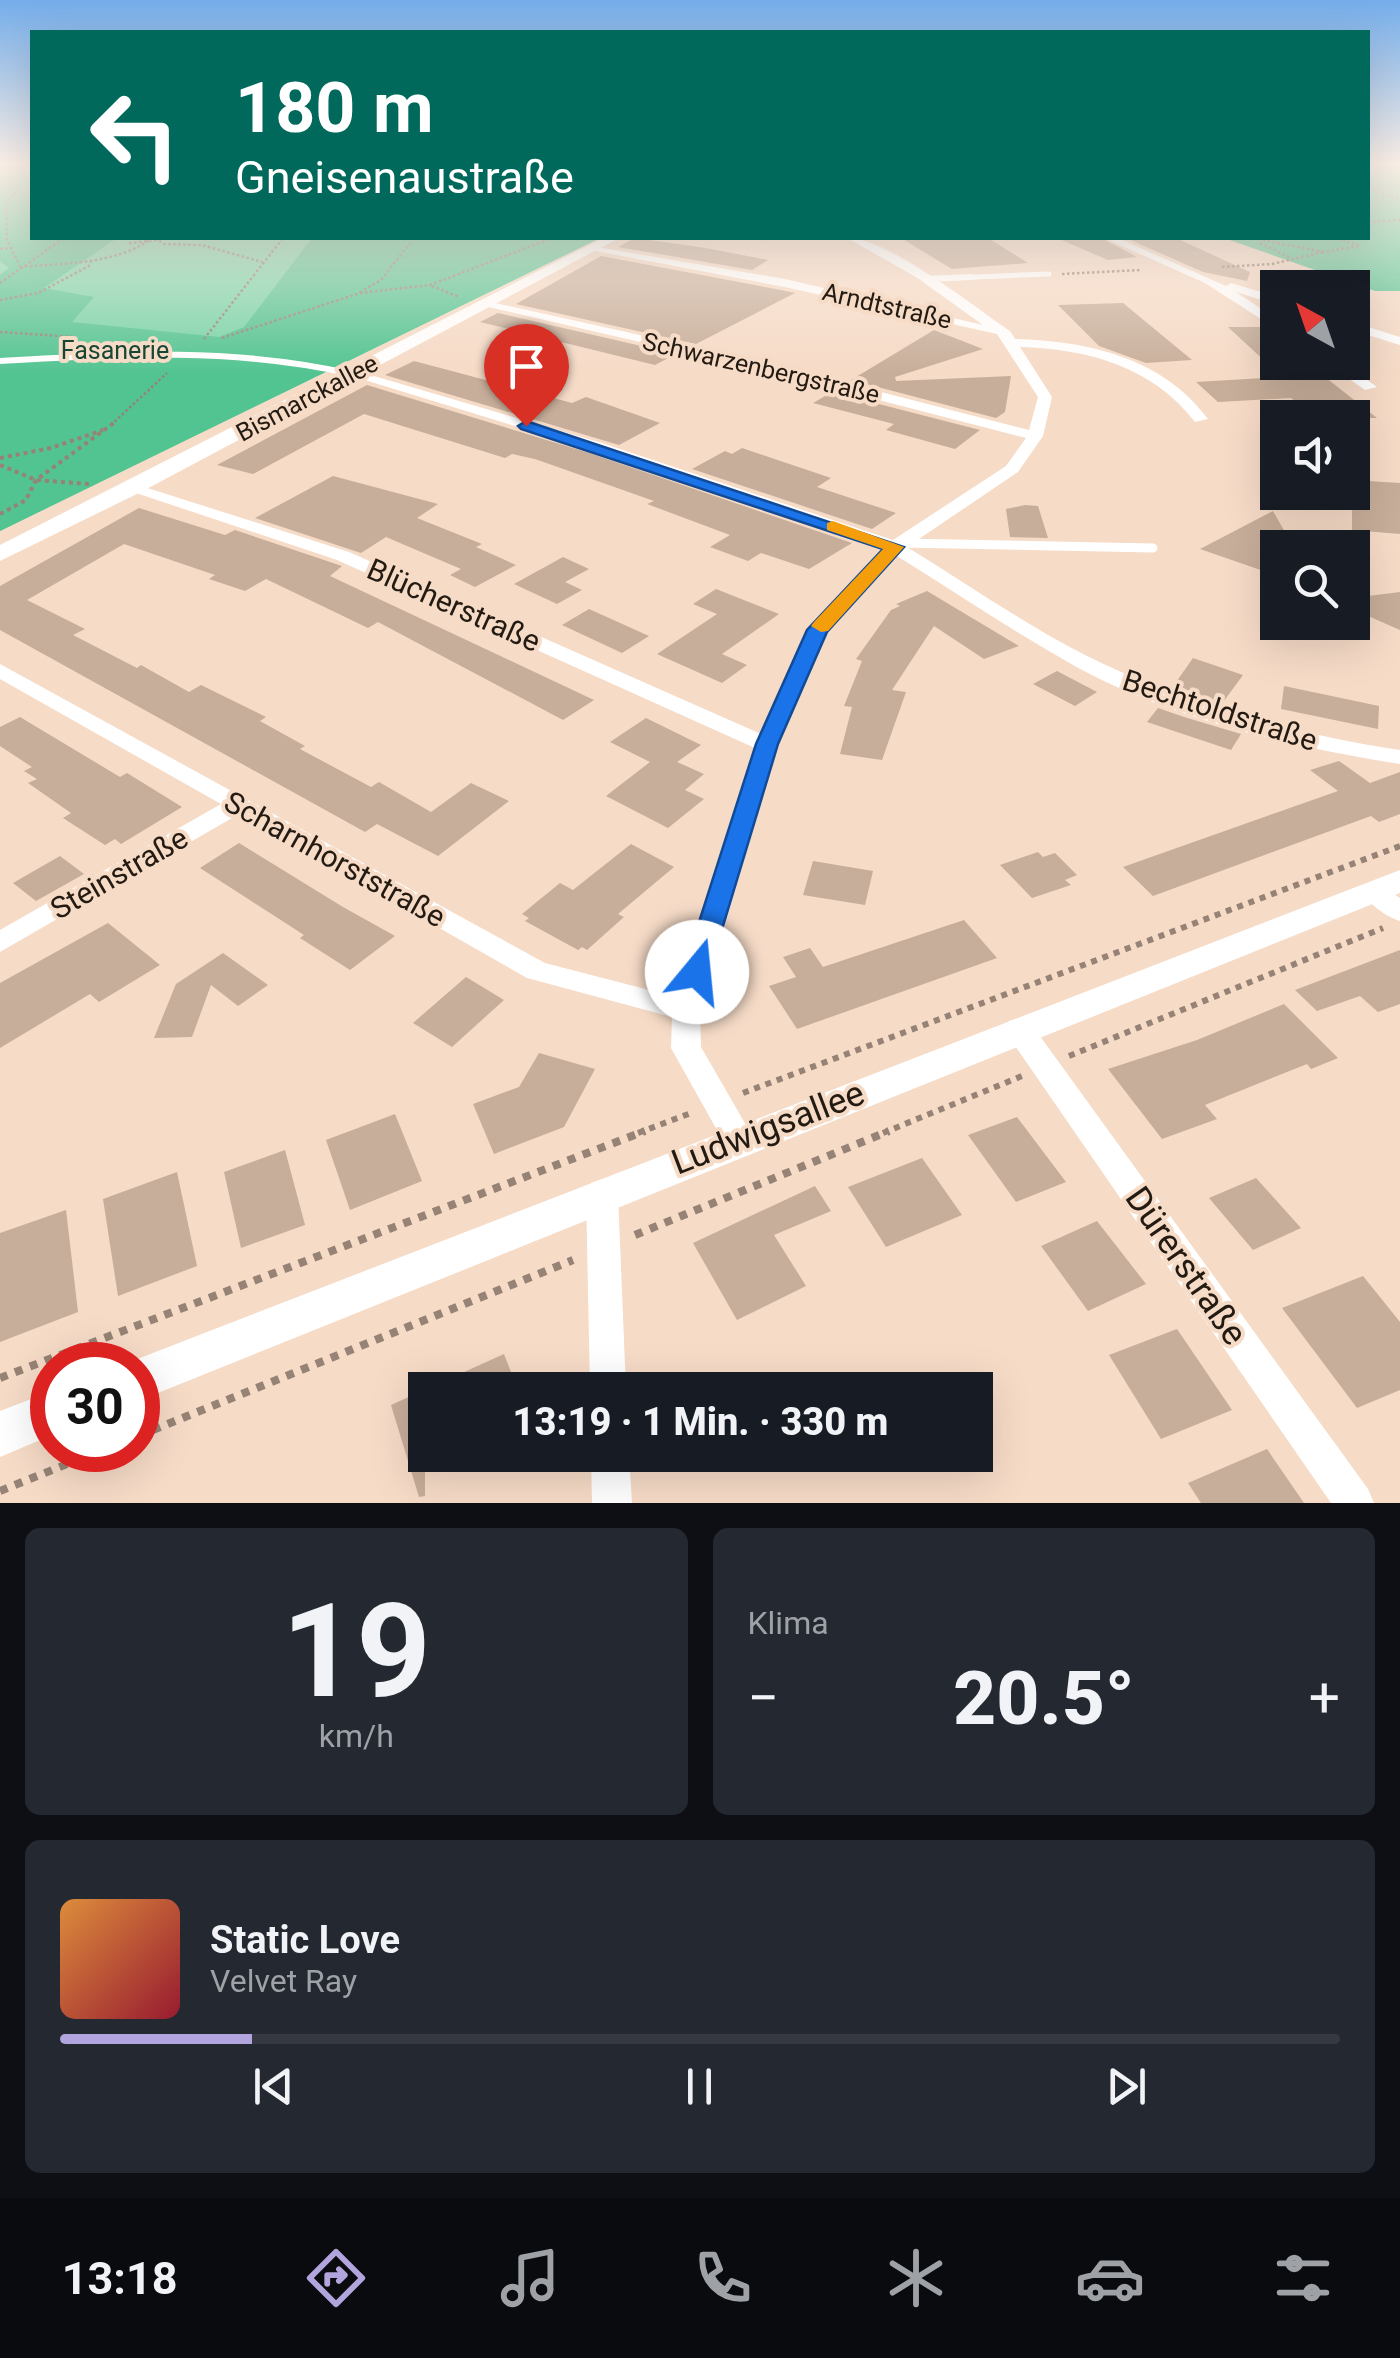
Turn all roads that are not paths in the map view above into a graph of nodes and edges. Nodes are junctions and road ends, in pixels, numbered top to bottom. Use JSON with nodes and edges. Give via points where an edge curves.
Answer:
{"nodes":[{"id":1,"x":608,"y":240,"type":"edge"},
{"id":2,"x":857,"y":240,"type":"edge"},
{"id":3,"x":1115,"y":240,"type":"edge"},
{"id":4,"x":591,"y":248,"type":"junction"},
{"id":5,"x":1049,"y":274,"type":"road end"},
{"id":6,"x":927,"y":278,"type":"junction"},
{"id":7,"x":1209,"y":280,"type":"junction"},
{"id":8,"x":1260,"y":295,"type":"edge"},
{"id":9,"x":479,"y":303,"type":"junction"},
{"id":10,"x":1260,"y":314,"type":"edge"},
{"id":11,"x":1370,"y":331,"type":"edge"},
{"id":12,"x":1009,"y":338,"type":"junction"},
{"id":13,"x":1400,"y":340,"type":"edge"},
{"id":14,"x":0,"y":360,"type":"edge"},
{"id":15,"x":352,"y":374,"type":"junction"},
{"id":16,"x":1358,"y":380,"type":"edge"},
{"id":17,"x":1370,"y":388,"type":"dead end"},
{"id":18,"x":1200,"y":419,"type":"dead end"},
{"id":19,"x":1035,"y":436,"type":"junction"},
{"id":20,"x":132,"y":489,"type":"junction"},
{"id":21,"x":898,"y":545,"type":"junction"},
{"id":22,"x":1153,"y":548,"type":"dead end"},
{"id":23,"x":0,"y":554,"type":"edge"},
{"id":24,"x":0,"y":670,"type":"edge"},
{"id":25,"x":767,"y":744,"type":"junction"},
{"id":26,"x":1400,"y":757,"type":"edge"},
{"id":27,"x":238,"y":805,"type":"junction"},
{"id":28,"x":1391,"y":895,"type":"edge"},
{"id":29,"x":0,"y":942,"type":"edge"},
{"id":30,"x":686,"y":1010,"type":"junction"},
{"id":31,"x":1019,"y":1029,"type":"junction"},
{"id":32,"x":738,"y":1139,"type":"junction"},
{"id":33,"x":602,"y":1193,"type":"junction"},
{"id":34,"x":160,"y":1371,"type":"edge"},
{"id":35,"x":607,"y":1372,"type":"edge"},
{"id":36,"x":30,"y":1422,"type":"edge"},
{"id":37,"x":0,"y":1434,"type":"edge"},
{"id":38,"x":611,"y":1472,"type":"edge"},
{"id":39,"x":612,"y":1503,"type":"edge"},
{"id":40,"x":1354,"y":1503,"type":"edge"}],
"edges":[{"from":1,"to":4,"type":"street","name":"Bismarckallee"},
{"from":2,"to":6,"type":"street"},
{"from":3,"to":7,"type":"street"},
{"from":4,"to":9,"type":"street","name":"Bismarckallee"},
{"from":4,"to":12,"type":"street","name":"Arndtstraße","via":[[785,283]]},
{"from":5,"to":6,"type":"lane"},
{"from":6,"to":12,"type":"street"},
{"from":7,"to":8,"type":"street"},
{"from":7,"to":10,"type":"street"},
{"from":9,"to":15,"type":"street","name":"Bismarckallee"},
{"from":9,"to":19,"type":"street","name":"Schwarzenbergstraße"},
{"from":11,"to":13,"type":"street"},
{"from":12,"to":18,"type":"street","name":"Arndtstraße","via":[[1100,352],[1154,379]]},
{"from":12,"to":19,"type":"street","via":[[1045,397]]},
{"from":14,"to":15,"type":"lane","via":[[196,350],[291,358]]},
{"from":15,"to":20,"type":"street","name":"Bismarckallee"},
{"from":15,"to":21,"type":"street","name":"Bechtoldstraße"},
{"from":16,"to":17,"type":"street"},
{"from":19,"to":21,"type":"street","via":[[1012,469]]},
{"from":20,"to":23,"type":"street","name":"Bismarckallee"},
{"from":20,"to":25,"type":"street","name":"Blücherstraße","via":[[343,556]]},
{"from":21,"to":22,"type":"lane"},
{"from":21,"to":25,"type":"street","via":[[818,630]]},
{"from":21,"to":26,"type":"street","name":"Bechtoldstraße","via":[[1075,658],[1158,696],[1320,744]]},
{"from":24,"to":27,"type":"street","name":"Scharnhorststraße"},
{"from":25,"to":30,"type":"street"},
{"from":27,"to":29,"type":"street","name":"Steinstraße"},
{"from":27,"to":30,"type":"street","name":"Scharnhorststraße","via":[[537,972]]},
{"from":28,"to":31,"type":"street","name":"Ludwigsallee"},
{"from":30,"to":32,"type":"street","via":[[686,1048]]},
{"from":31,"to":32,"type":"street","name":"Ludwigsallee"},
{"from":31,"to":40,"type":"street","name":"Dürerstraße"},
{"from":32,"to":33,"type":"street","name":"Ludwigsallee"},
{"from":33,"to":34,"type":"street","name":"Ludwigsallee"},
{"from":33,"to":35,"type":"street"},
{"from":36,"to":37,"type":"street"},
{"from":38,"to":39,"type":"street"}]}
